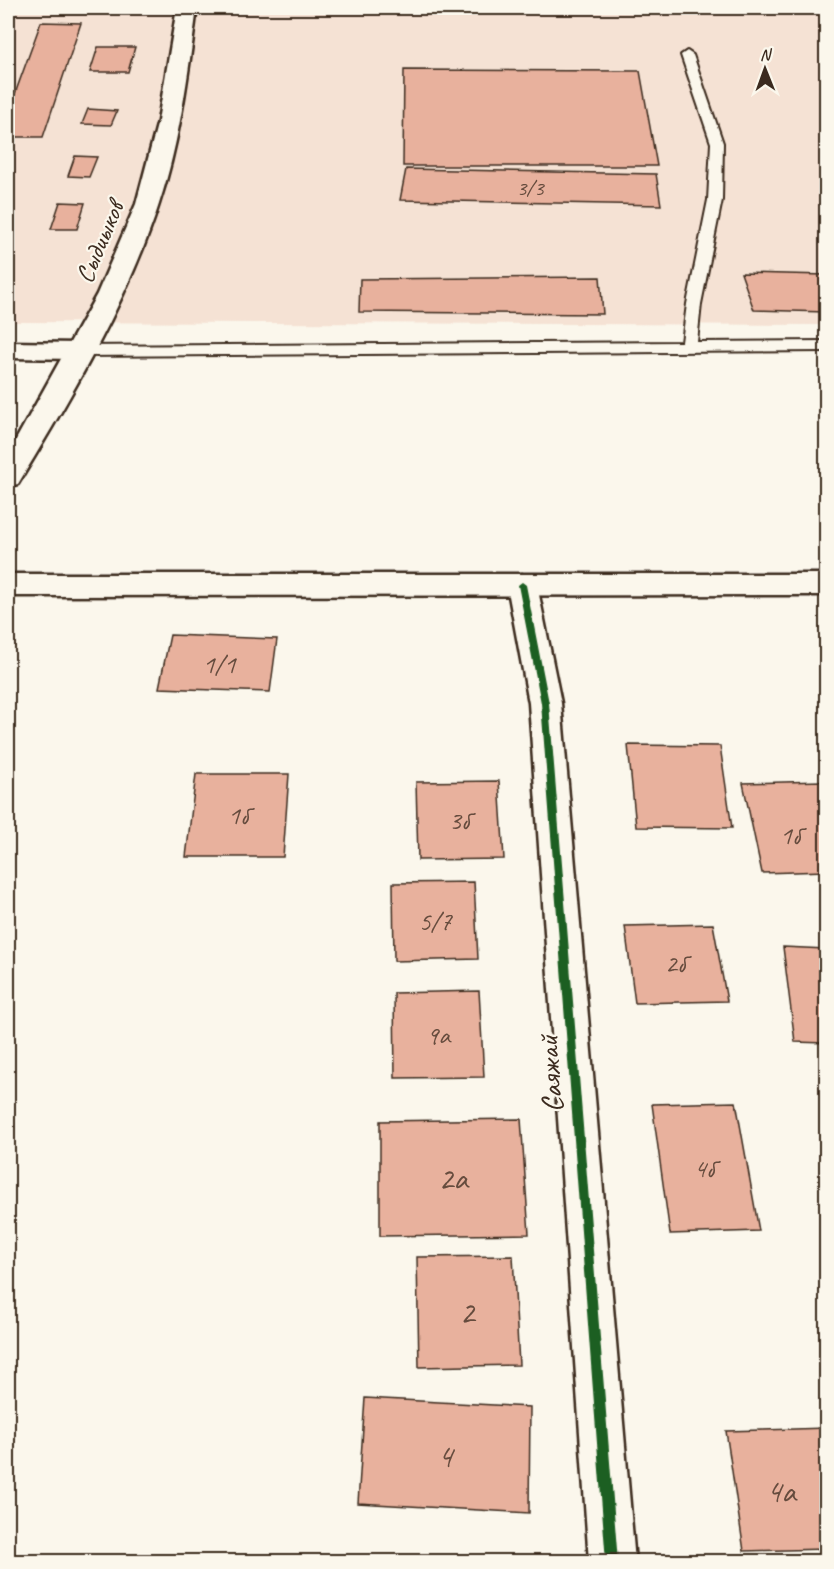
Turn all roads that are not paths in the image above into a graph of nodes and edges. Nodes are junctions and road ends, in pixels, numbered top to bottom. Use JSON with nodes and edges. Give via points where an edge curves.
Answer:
{"nodes":[{"id":1,"x":187,"y":8,"type":"edge"},
{"id":2,"x":687,"y":55,"type":"dead end"},
{"id":3,"x":689,"y":346,"type":"junction"},
{"id":4,"x":826,"y":346,"type":"edge"},
{"id":5,"x":8,"y":351,"type":"edge"},
{"id":6,"x":78,"y":351,"type":"junction"},
{"id":7,"x":8,"y":477,"type":"edge"},
{"id":8,"x":8,"y":585,"type":"edge"},
{"id":9,"x":522,"y":585,"type":"junction"},
{"id":10,"x":826,"y":585,"type":"edge"},
{"id":11,"x":612,"y":1562,"type":"edge"}],
"edges":[{"from":1,"to":6,"type":"main road","name":"Сыдиыков","via":[[164,141],[139,228]]},
{"from":2,"to":3,"type":"lane","via":[[717,144],[716,200]]},
{"from":3,"to":4,"type":"lane"},
{"from":3,"to":6,"type":"lane"},
{"from":5,"to":6,"type":"main road"},
{"from":6,"to":7,"type":"main road","name":"Сыдиыков"},
{"from":8,"to":9,"type":"main road"},
{"from":9,"to":10,"type":"main road"},
{"from":9,"to":11,"type":"main road","name":"Саяжай","via":[[545,703]]}]}
